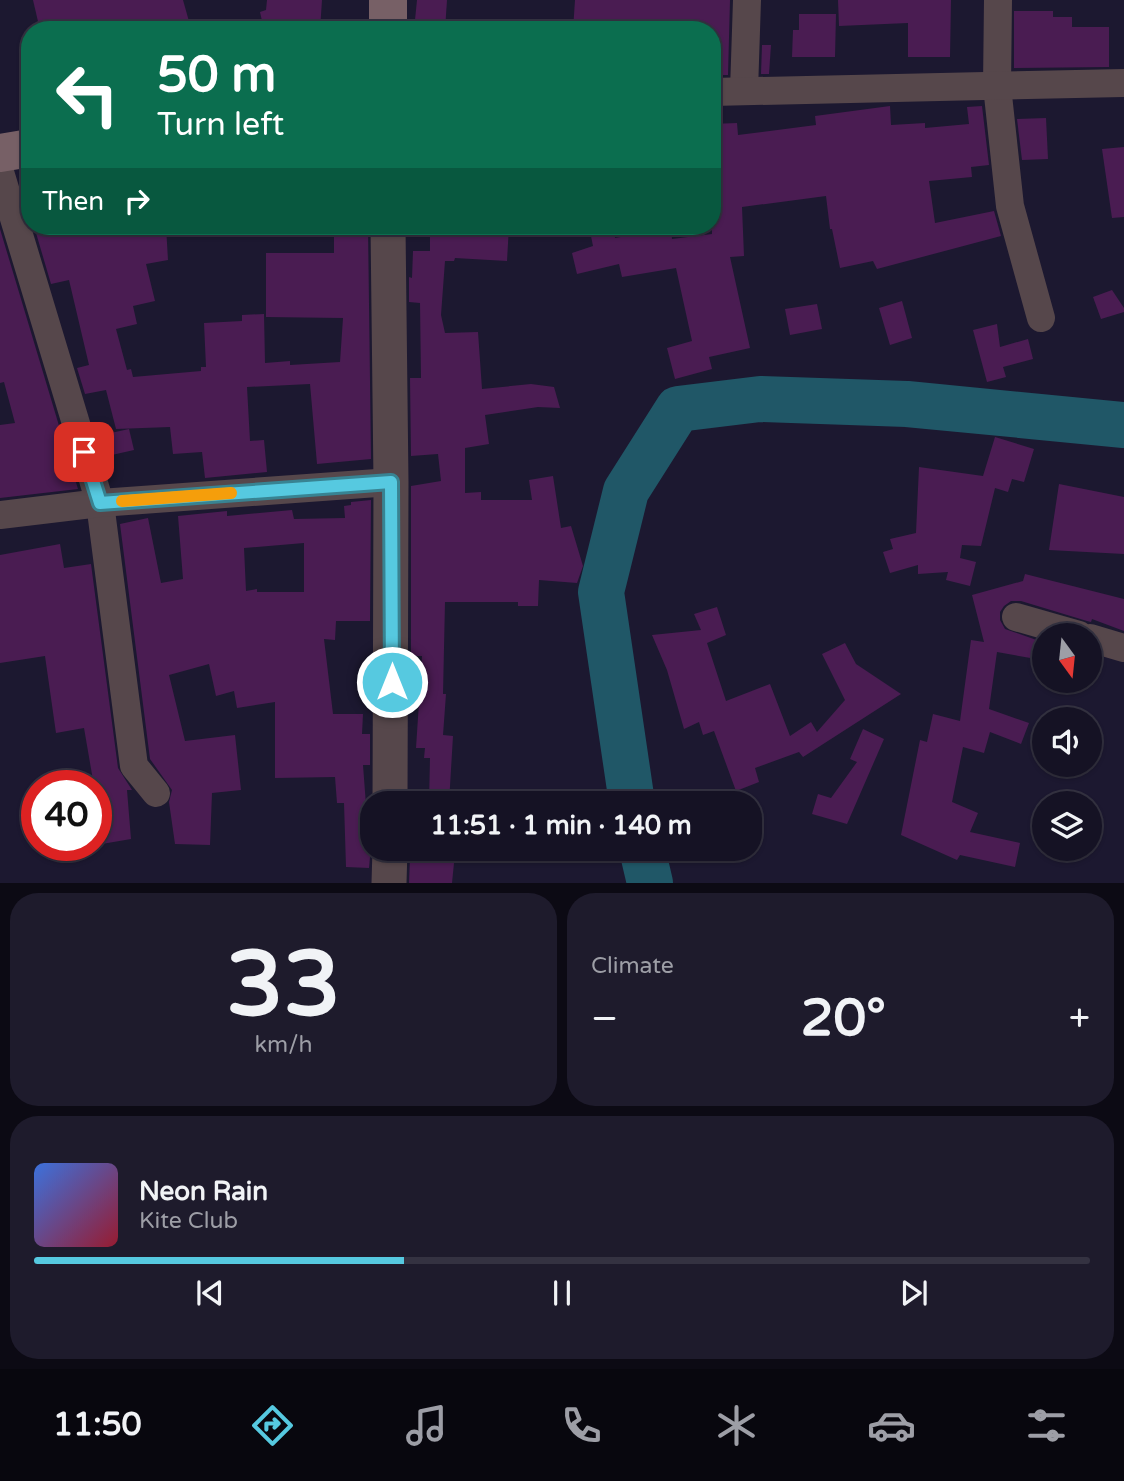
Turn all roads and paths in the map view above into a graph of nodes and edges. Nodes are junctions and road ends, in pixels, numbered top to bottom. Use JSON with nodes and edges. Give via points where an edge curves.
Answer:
{"nodes":[{"id":1,"x":388,"y":0,"type":"edge"},
{"id":2,"x":747,"y":0,"type":"edge"},
{"id":3,"x":998,"y":0,"type":"edge"},
{"id":4,"x":388,"y":21,"type":"edge"},
{"id":5,"x":1124,"y":83,"type":"edge"},
{"id":6,"x":996,"y":86,"type":"junction"},
{"id":7,"x":744,"y":91,"type":"junction"},
{"id":8,"x":721,"y":92,"type":"edge"},
{"id":9,"x":21,"y":150,"type":"edge"},
{"id":10,"x":0,"y":153,"type":"edge"},
{"id":11,"x":0,"y":172,"type":"edge"},
{"id":12,"x":388,"y":235,"type":"edge"},
{"id":13,"x":1041,"y":318,"type":"dead end"},
{"id":14,"x":391,"y":482,"type":"junction"},
{"id":15,"x":100,"y":503,"type":"junction"},
{"id":16,"x":0,"y":515,"type":"edge"},
{"id":17,"x":1016,"y":617,"type":"dead end"},
{"id":18,"x":1037,"y":623,"type":"edge"},
{"id":19,"x":1102,"y":642,"type":"edge"},
{"id":20,"x":1124,"y":648,"type":"edge"},
{"id":21,"x":390,"y":791,"type":"edge"},
{"id":22,"x":156,"y":793,"type":"dead end"},
{"id":23,"x":390,"y":861,"type":"edge"},
{"id":24,"x":389,"y":883,"type":"edge"}],
"edges":[{"from":1,"to":4,"type":"main road"},
{"from":2,"to":7,"type":"street"},
{"from":3,"to":6,"type":"street"},
{"from":5,"to":6,"type":"street"},
{"from":6,"to":7,"type":"street"},
{"from":6,"to":13,"type":"street","via":[[1010,206]]},
{"from":7,"to":8,"type":"street"},
{"from":9,"to":10,"type":"main road"},
{"from":11,"to":15,"type":"street"},
{"from":12,"to":14,"type":"street"},
{"from":14,"to":15,"type":"street"},
{"from":14,"to":21,"type":"street"},
{"from":15,"to":16,"type":"street"},
{"from":15,"to":22,"type":"street","via":[[134,766]]},
{"from":17,"to":18,"type":"street"},
{"from":19,"to":20,"type":"street"},
{"from":23,"to":24,"type":"street"}]}
